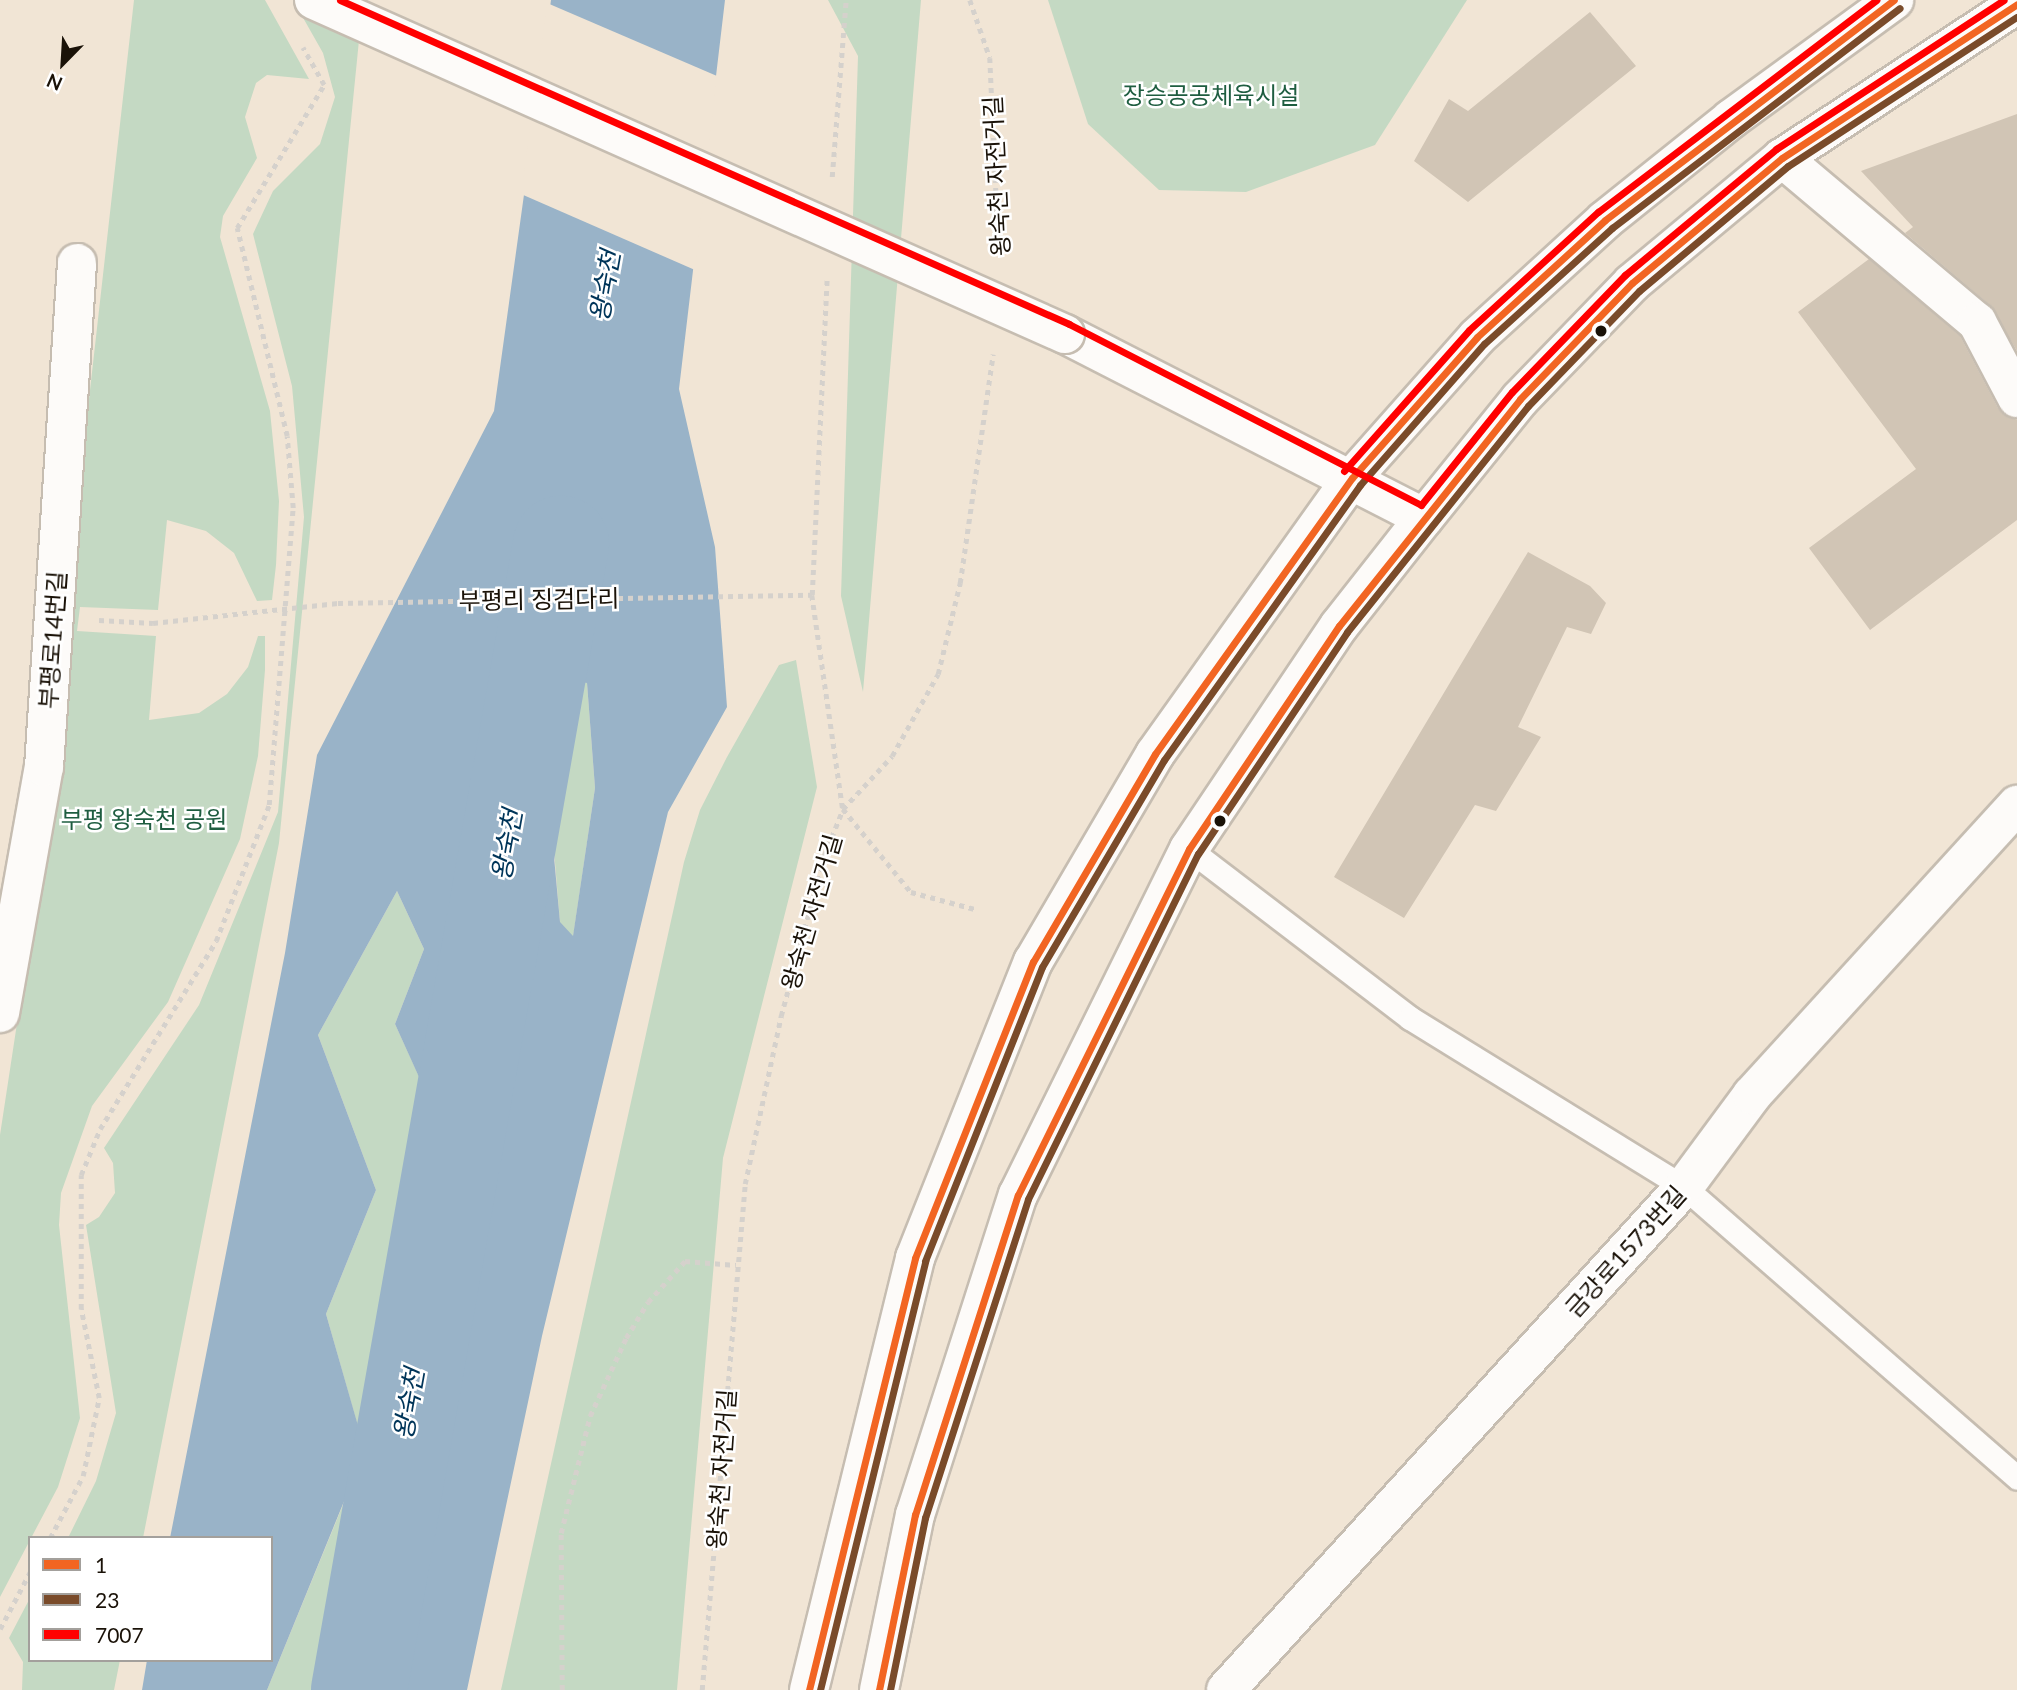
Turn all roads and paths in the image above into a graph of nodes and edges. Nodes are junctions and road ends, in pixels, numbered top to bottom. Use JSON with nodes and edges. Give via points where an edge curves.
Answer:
{"nodes":[{"id":1,"x":314,"y":0,"type":"edge"},
{"id":2,"x":846,"y":0,"type":"edge"},
{"id":3,"x":970,"y":0,"type":"edge"},
{"id":4,"x":1894,"y":0,"type":"edge"},
{"id":5,"x":2017,"y":4,"type":"edge"},
{"id":6,"x":297,"y":36,"type":"dead end"},
{"id":7,"x":1782,"y":158,"type":"junction"},
{"id":8,"x":831,"y":184,"type":"dead end"},
{"id":9,"x":1000,"y":260,"type":"dead end"},
{"id":10,"x":77,"y":263,"type":"dead end"},
{"id":11,"x":828,"y":266,"type":"dead end"},
{"id":12,"x":994,"y":343,"type":"dead end"},
{"id":13,"x":2017,"y":398,"type":"edge"},
{"id":14,"x":1352,"y":478,"type":"junction"},
{"id":15,"x":1423,"y":518,"type":"junction"},
{"id":16,"x":812,"y":595,"type":"junction"},
{"id":17,"x":282,"y":610,"type":"junction"},
{"id":18,"x":153,"y":623,"type":"dead end"},
{"id":19,"x":2017,"y":805,"type":"edge"},
{"id":20,"x":843,"y":809,"type":"junction"},
{"id":21,"x":1189,"y":849,"type":"junction"},
{"id":22,"x":975,"y":909,"type":"dead end"},
{"id":23,"x":0,"y":1013,"type":"edge"},
{"id":24,"x":1684,"y":1187,"type":"junction"},
{"id":25,"x":736,"y":1265,"type":"junction"},
{"id":26,"x":2017,"y":1476,"type":"edge"},
{"id":27,"x":51,"y":1536,"type":"edge"},
{"id":28,"x":28,"y":1576,"type":"edge"},
{"id":29,"x":0,"y":1629,"type":"edge"},
{"id":30,"x":562,"y":1690,"type":"edge"},
{"id":31,"x":702,"y":1690,"type":"edge"},
{"id":32,"x":809,"y":1690,"type":"edge"},
{"id":33,"x":879,"y":1690,"type":"edge"},
{"id":34,"x":1226,"y":1690,"type":"edge"}],
"edges":[{"from":1,"to":14,"type":"main road","bridge":true,"via":[[1065,334]]},
{"from":2,"to":8,"type":"path"},
{"from":3,"to":9,"type":"path","name":"왕숙천 자전거길","via":[[990,58]]},
{"from":4,"to":14,"type":"main road","via":[[1731,119],[1605,220],[1477,337]]},
{"from":5,"to":7,"type":"main road"},
{"from":6,"to":17,"type":"path","via":[[324,85],[237,229],[287,436],[293,508]]},
{"from":7,"to":13,"type":"main road","via":[[1976,322]]},
{"from":7,"to":15,"type":"main road","via":[[1632,283],[1520,399]]},
{"from":10,"to":23,"type":"main road","name":"부평로14번길","via":[[44,767]]},
{"from":11,"to":16,"type":"path"},
{"from":12,"to":20,"type":"path","name":"왕숙천 자전거길","via":[[960,583],[938,674],[892,755]]},
{"from":14,"to":15,"type":"main road"},
{"from":14,"to":32,"type":"main road","via":[[1155,754],[1033,962],[915,1258]]},
{"from":15,"to":21,"type":"main road","via":[[1339,626]]},
{"from":16,"to":17,"type":"path","name":"부평리 징검다리","via":[[338,603]]},
{"from":16,"to":20,"type":"path"},
{"from":17,"to":18,"type":"path","name":"부평리 징검다리"},
{"from":17,"to":27,"type":"path","via":[[269,805],[216,941],[100,1129],[81,1175],[81,1309],[99,1398],[83,1476]]},
{"from":19,"to":24,"type":"main road","name":"금강로1573번길","via":[[1752,1095]]},
{"from":20,"to":22,"type":"path","via":[[911,892]]},
{"from":20,"to":25,"type":"path","name":"왕숙천 자전거길","via":[[824,856],[781,1016],[745,1184]]},
{"from":21,"to":24,"type":"lane","via":[[1410,1018]]},
{"from":21,"to":33,"type":"main road","via":[[1018,1195],[915,1515]]},
{"from":24,"to":26,"type":"lane"},
{"from":24,"to":34,"type":"main road","name":"금강로1573번길"},
{"from":25,"to":30,"type":"path","via":[[685,1261],[648,1302],[590,1416],[561,1533]]},
{"from":25,"to":31,"type":"path","name":"왕숙천 자전거길"},
{"from":28,"to":29,"type":"path"}]}
